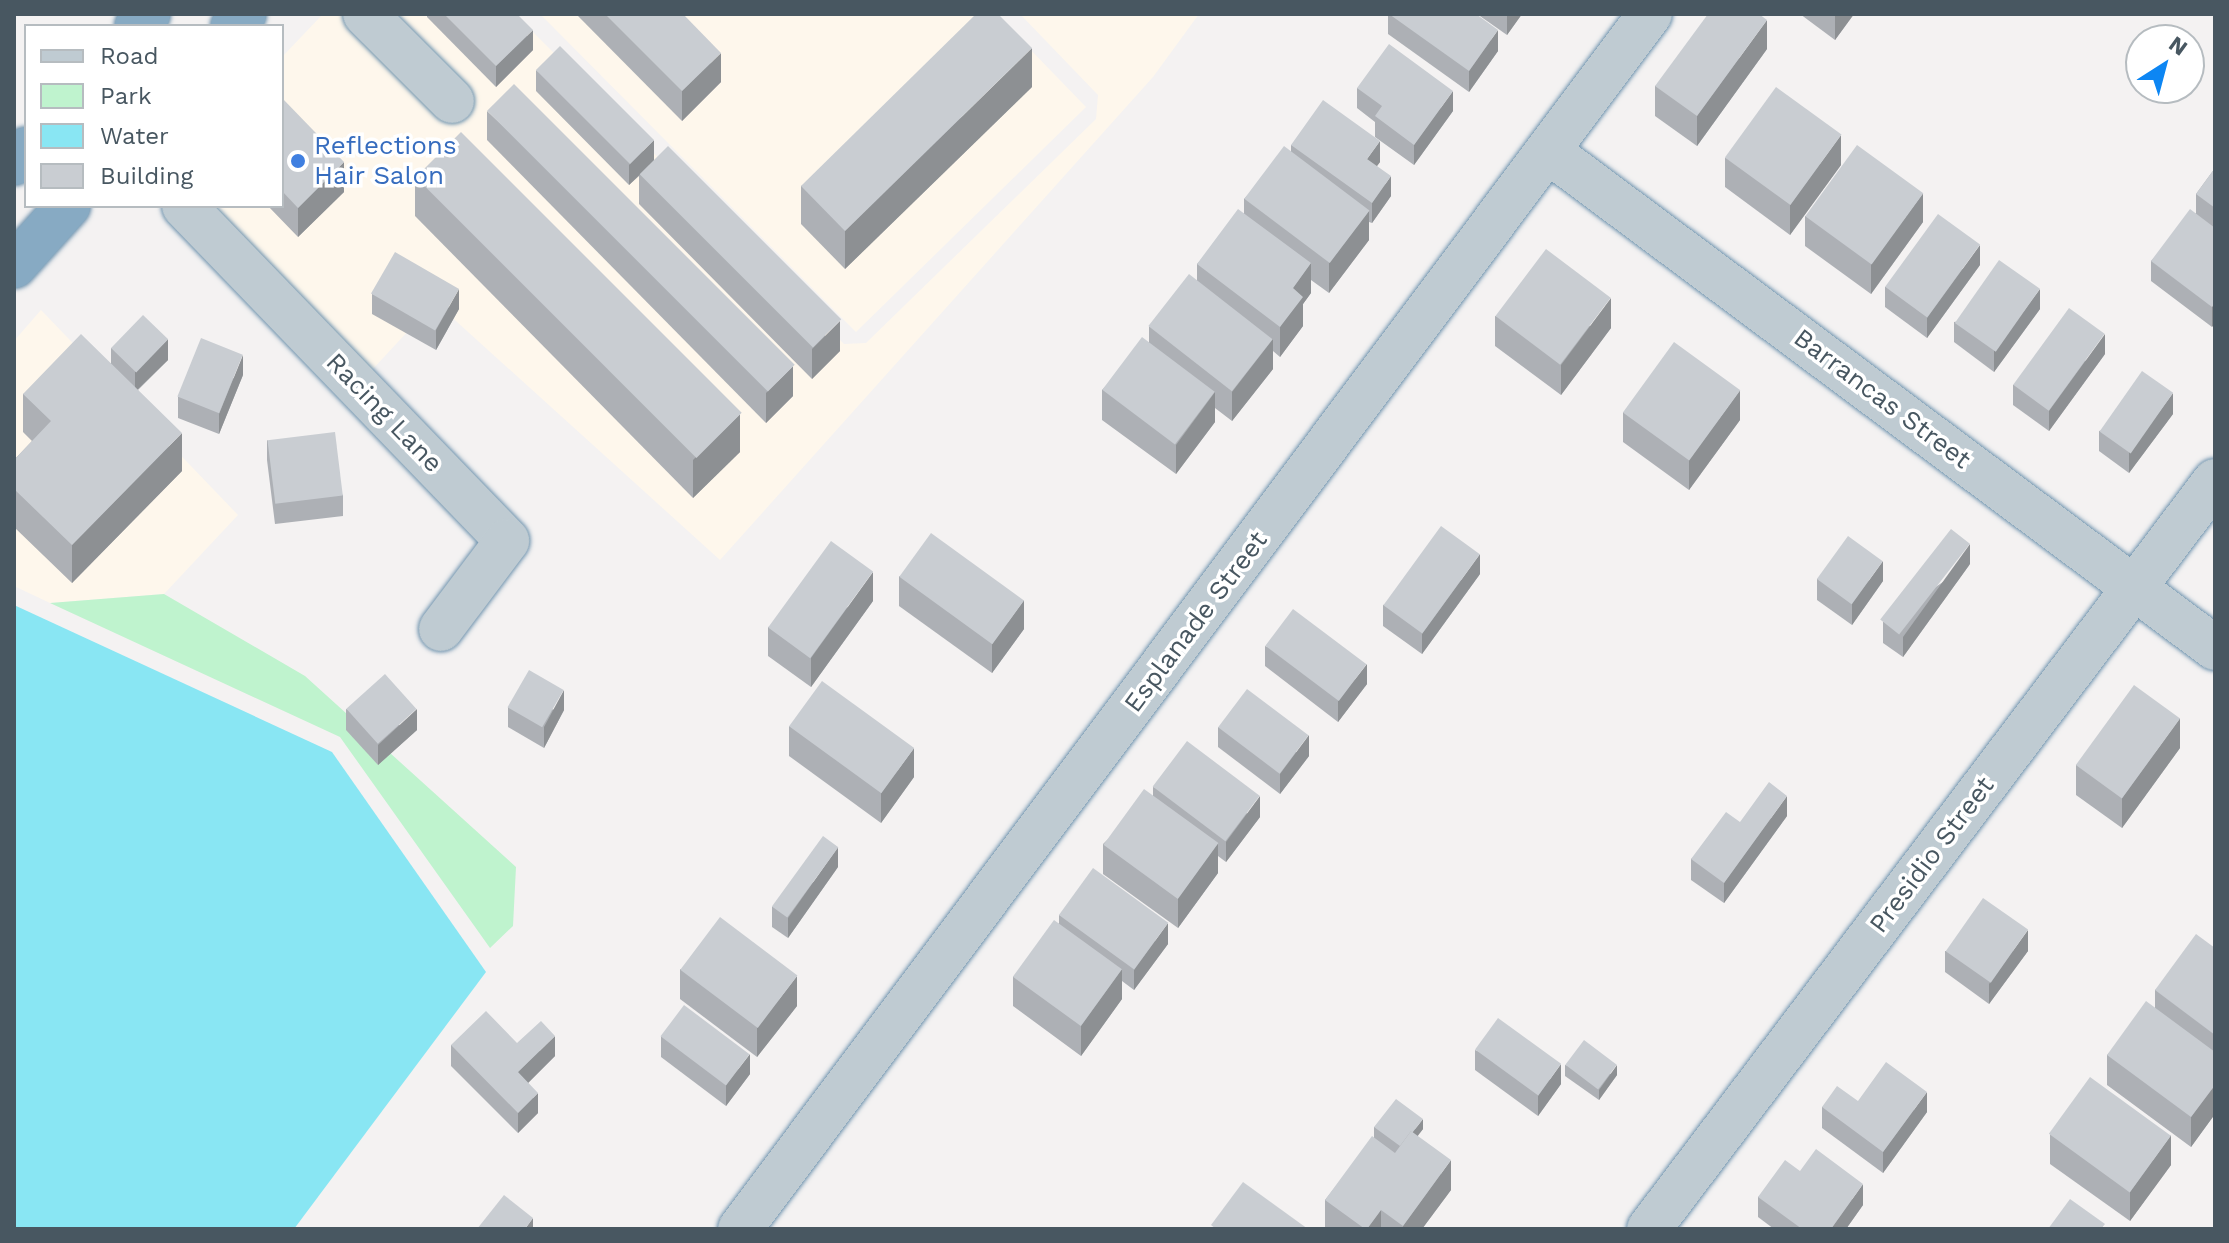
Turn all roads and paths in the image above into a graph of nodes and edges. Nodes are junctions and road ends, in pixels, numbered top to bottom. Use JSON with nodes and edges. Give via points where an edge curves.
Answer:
{"nodes":[{"id":1,"x":365,"y":14,"type":"edge"},
{"id":2,"x":1650,"y":14,"type":"edge"},
{"id":3,"x":452,"y":101,"type":"dead end"},
{"id":4,"x":1548,"y":151,"type":"junction"},
{"id":5,"x":66,"y":208,"type":"edge"},
{"id":6,"x":186,"y":208,"type":"edge"},
{"id":7,"x":14,"y":266,"type":"edge"},
{"id":8,"x":2215,"y":481,"type":"edge"},
{"id":9,"x":2136,"y":587,"type":"junction"},
{"id":10,"x":441,"y":629,"type":"dead end"},
{"id":11,"x":2215,"y":648,"type":"edge"},
{"id":12,"x":740,"y":1229,"type":"edge"},
{"id":13,"x":1649,"y":1229,"type":"edge"}],
"edges":[{"from":1,"to":3,"type":"street"},
{"from":2,"to":4,"type":"street","name":"Esplanade Street"},
{"from":4,"to":9,"type":"street","name":"Barrancas Street"},
{"from":4,"to":12,"type":"street","name":"Esplanade Street"},
{"from":5,"to":7,"type":"highway"},
{"from":6,"to":10,"type":"street","name":"Racing Lane","via":[[507,541]]},
{"from":8,"to":9,"type":"street","name":"Presidio Street"},
{"from":9,"to":11,"type":"street","name":"Barrancas Street"},
{"from":9,"to":13,"type":"street","name":"Presidio Street"}]}
